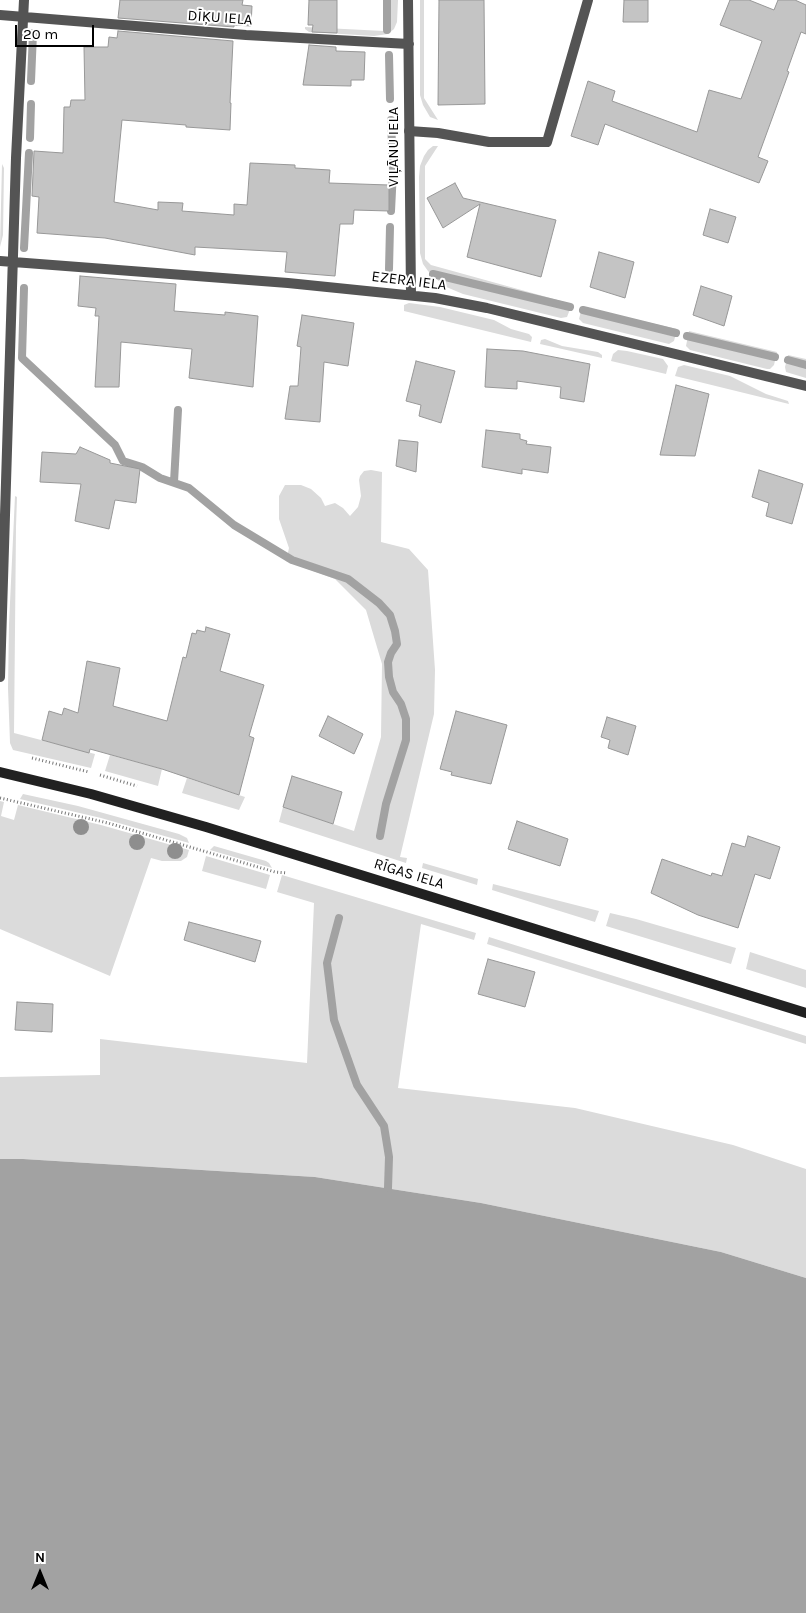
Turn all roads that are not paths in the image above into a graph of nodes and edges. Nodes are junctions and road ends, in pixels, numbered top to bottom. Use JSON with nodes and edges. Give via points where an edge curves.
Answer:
{"nodes":[{"id":1,"x":24,"y":0,"type":"edge"},
{"id":2,"x":408,"y":0,"type":"edge"},
{"id":3,"x":588,"y":0,"type":"edge"},
{"id":4,"x":0,"y":16,"type":"edge"},
{"id":5,"x":23,"y":17,"type":"junction"},
{"id":6,"x":409,"y":44,"type":"junction"},
{"id":7,"x":409,"y":131,"type":"junction"},
{"id":8,"x":0,"y":261,"type":"edge"},
{"id":9,"x":13,"y":261,"type":"junction"},
{"id":10,"x":410,"y":295,"type":"junction"},
{"id":11,"x":806,"y":386,"type":"edge"},
{"id":12,"x":0,"y":678,"type":"edge"},
{"id":13,"x":0,"y":772,"type":"edge"},
{"id":14,"x":806,"y":1013,"type":"edge"}],
"edges":[{"from":1,"to":5,"type":"street"},
{"from":2,"to":6,"type":"street","name":"VIĻĀNU IELA"},
{"from":3,"to":7,"type":"street","via":[[547,142],[490,142]]},
{"from":4,"to":5,"type":"street","name":"DĪĶU IELA"},
{"from":5,"to":6,"type":"street","name":"DĪĶU IELA"},
{"from":5,"to":9,"type":"street"},
{"from":6,"to":7,"type":"street","name":"VIĻĀNU IELA"},
{"from":7,"to":10,"type":"street","name":"VIĻĀNU IELA"},
{"from":8,"to":9,"type":"street","name":"EZERA IELA"},
{"from":9,"to":10,"type":"street","name":"EZERA IELA"},
{"from":9,"to":12,"type":"street"},
{"from":10,"to":11,"type":"street","name":"EZERA IELA","via":[[487,308]]},
{"from":13,"to":14,"type":"main road","name":"RĪGAS IELA","via":[[197,824]]}]}
